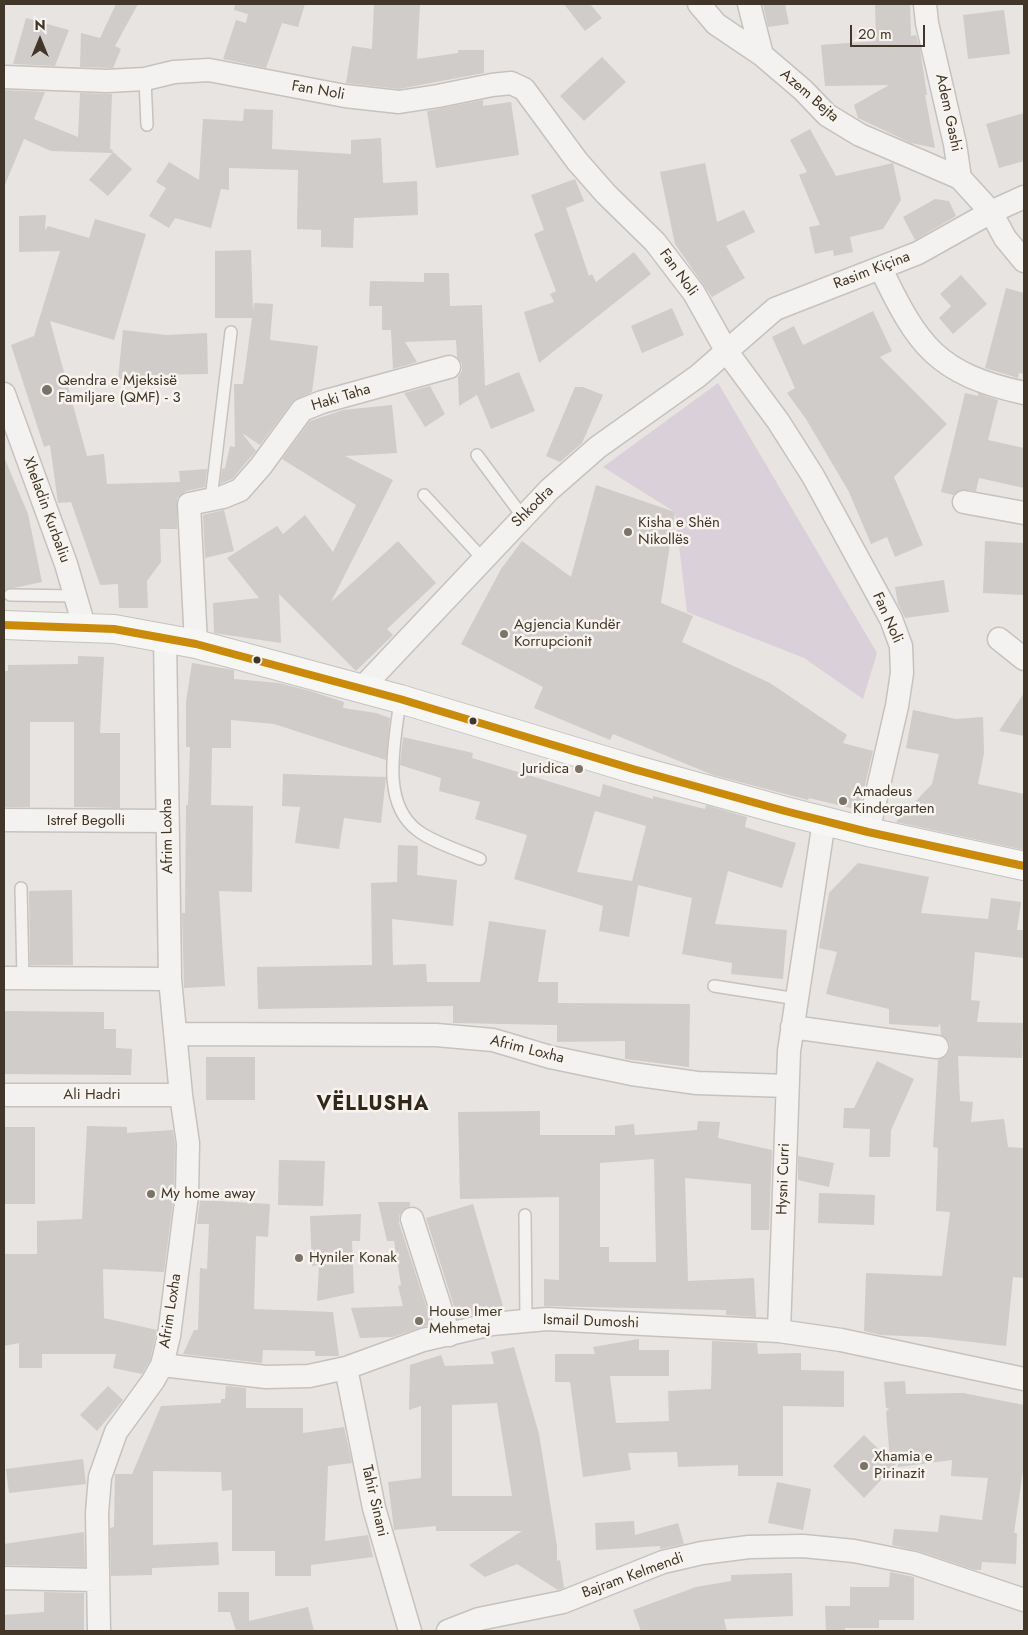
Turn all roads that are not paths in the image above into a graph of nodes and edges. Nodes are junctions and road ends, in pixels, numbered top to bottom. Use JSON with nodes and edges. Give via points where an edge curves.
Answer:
{"nodes":[{"id":1,"x":699,"y":4,"type":"edge"},
{"id":2,"x":748,"y":4,"type":"edge"},
{"id":3,"x":925,"y":4,"type":"edge"},
{"id":4,"x":762,"y":55,"type":"junction"},
{"id":5,"x":4,"y":77,"type":"edge"},
{"id":6,"x":145,"y":79,"type":"junction"},
{"id":7,"x":147,"y":125,"type":"dead end"},
{"id":8,"x":960,"y":178,"type":"junction"},
{"id":9,"x":1024,"y":197,"type":"edge"},
{"id":10,"x":991,"y":212,"type":"junction"},
{"id":11,"x":1024,"y":261,"type":"edge"},
{"id":12,"x":881,"y":269,"type":"junction"},
{"id":13,"x":231,"y":332,"type":"dead end"},
{"id":14,"x":727,"y":352,"type":"junction"},
{"id":15,"x":450,"y":367,"type":"dead end"},
{"id":16,"x":1024,"y":393,"type":"edge"},
{"id":17,"x":4,"y":394,"type":"edge"},
{"id":18,"x":477,"y":455,"type":"dead end"},
{"id":19,"x":424,"y":495,"type":"dead end"},
{"id":20,"x":211,"y":499,"type":"junction"},
{"id":21,"x":964,"y":502,"type":"dead end"},
{"id":22,"x":1024,"y":513,"type":"edge"},
{"id":23,"x":523,"y":516,"type":"junction"},
{"id":24,"x":483,"y":559,"type":"junction"},
{"id":25,"x":10,"y":595,"type":"dead end"},
{"id":26,"x":76,"y":596,"type":"junction"},
{"id":27,"x":4,"y":625,"type":"edge"},
{"id":28,"x":84,"y":626,"type":"junction"},
{"id":29,"x":165,"y":637,"type":"junction"},
{"id":30,"x":999,"y":639,"type":"dead end"},
{"id":31,"x":196,"y":644,"type":"junction"},
{"id":32,"x":1024,"y":659,"type":"edge"},
{"id":33,"x":362,"y":688,"type":"junction"},
{"id":34,"x":400,"y":699,"type":"junction"},
{"id":35,"x":4,"y":820,"type":"edge"},
{"id":36,"x":167,"y":821,"type":"junction"},
{"id":37,"x":824,"y":821,"type":"junction"},
{"id":38,"x":868,"y":832,"type":"junction"},
{"id":39,"x":480,"y":859,"type":"dead end"},
{"id":40,"x":1024,"y":866,"type":"edge"},
{"id":41,"x":21,"y":888,"type":"dead end"},
{"id":42,"x":13,"y":978,"type":"edge"},
{"id":43,"x":170,"y":979,"type":"junction"},
{"id":44,"x":714,"y":986,"type":"dead end"},
{"id":45,"x":797,"y":998,"type":"junction"},
{"id":46,"x":792,"y":1027,"type":"junction"},
{"id":47,"x":176,"y":1034,"type":"junction"},
{"id":48,"x":937,"y":1047,"type":"dead end"},
{"id":49,"x":787,"y":1086,"type":"junction"},
{"id":50,"x":4,"y":1095,"type":"edge"},
{"id":51,"x":181,"y":1096,"type":"junction"},
{"id":52,"x":525,"y":1215,"type":"dead end"},
{"id":53,"x":412,"y":1219,"type":"dead end"},
{"id":54,"x":526,"y":1321,"type":"junction"},
{"id":55,"x":779,"y":1331,"type":"junction"},
{"id":56,"x":448,"y":1335,"type":"junction"},
{"id":57,"x":162,"y":1365,"type":"junction"},
{"id":58,"x":346,"y":1368,"type":"junction"},
{"id":59,"x":1024,"y":1379,"type":"edge"},
{"id":60,"x":4,"y":1578,"type":"edge"},
{"id":61,"x":97,"y":1580,"type":"junction"},
{"id":62,"x":1024,"y":1600,"type":"edge"},
{"id":63,"x":99,"y":1631,"type":"edge"},
{"id":64,"x":410,"y":1631,"type":"edge"},
{"id":65,"x":448,"y":1631,"type":"edge"}],
"edges":[{"from":1,"to":4,"type":"street","name":"Azem Bejta","via":[[716,24]]},
{"from":2,"to":4,"type":"street"},
{"from":3,"to":8,"type":"street","name":"Adem Gashi"},
{"from":4,"to":8,"type":"street","name":"Azem Bejta","via":[[827,115],[860,135]]},
{"from":5,"to":6,"type":"street","name":"Fan Noli","via":[[107,81]]},
{"from":6,"to":7,"type":"lane"},
{"from":6,"to":14,"type":"street","name":"Fan Noli","via":[[174,72],[209,70],[345,96],[399,102],[510,83],[524,89],[606,194],[655,242],[694,293]]},
{"from":8,"to":10,"type":"street"},
{"from":9,"to":10,"type":"street","name":"Rasim Kiçina"},
{"from":10,"to":11,"type":"street","via":[[1005,238]]},
{"from":10,"to":12,"type":"street","name":"Rasim Kiçina","via":[[918,253]]},
{"from":12,"to":14,"type":"street","name":"Rasim Kiçina","via":[[775,309]]},
{"from":12,"to":16,"type":"street","via":[[905,319],[925,345],[953,368],[971,377]]},
{"from":13,"to":20,"type":"lane"},
{"from":14,"to":23,"type":"street","name":"Shkodra","via":[[598,447]]},
{"from":14,"to":38,"type":"street","name":"Fan Noli","via":[[778,421],[813,476],[891,619],[901,646],[902,673],[897,706]]},
{"from":15,"to":20,"type":"street","name":"Haki Taha","via":[[302,410],[240,490]]},
{"from":17,"to":26,"type":"street","name":"Xheladin Kurbaliu"},
{"from":18,"to":23,"type":"lane"},
{"from":19,"to":24,"type":"lane"},
{"from":20,"to":31,"type":"street","name":"Haki Taha","via":[[190,504]]},
{"from":21,"to":22,"type":"street"},
{"from":23,"to":24,"type":"street","name":"Shkodra"},
{"from":24,"to":33,"type":"street","name":"Shkodra"},
{"from":25,"to":26,"type":"lane"},
{"from":26,"to":28,"type":"street","name":"Xheladin Kurbaliu"},
{"from":27,"to":28,"type":"street"},
{"from":28,"to":29,"type":"street"},
{"from":29,"to":31,"type":"street"},
{"from":29,"to":36,"type":"street","name":"Afrim Loxha"},
{"from":30,"to":32,"type":"street"},
{"from":31,"to":33,"type":"street"},
{"from":33,"to":34,"type":"street"},
{"from":34,"to":37,"type":"street","via":[[633,769]]},
{"from":34,"to":39,"type":"lane","via":[[394,785],[400,811],[417,830]]},
{"from":35,"to":36,"type":"street","name":"Istref Begolli"},
{"from":36,"to":43,"type":"street","name":"Afrim Loxha"},
{"from":37,"to":38,"type":"street"},
{"from":37,"to":45,"type":"street","name":"Hysni Curri"},
{"from":38,"to":40,"type":"street"},
{"from":41,"to":42,"type":"lane"},
{"from":42,"to":43,"type":"street"},
{"from":43,"to":47,"type":"street","name":"Afrim Loxha"},
{"from":44,"to":45,"type":"lane"},
{"from":45,"to":46,"type":"street","name":"Hysni Curri"},
{"from":46,"to":48,"type":"street"},
{"from":46,"to":49,"type":"street","name":"Hysni Curri"},
{"from":47,"to":49,"type":"street","name":"Afrim Loxha","via":[[436,1035],[493,1040],[550,1057],[632,1074],[697,1082]]},
{"from":47,"to":51,"type":"street","name":"Afrim Loxha"},
{"from":49,"to":55,"type":"street","name":"Hysni Curri"},
{"from":50,"to":51,"type":"street","name":"Ali Hadri"},
{"from":51,"to":57,"type":"street","name":"Afrim Loxha","via":[[188,1143],[187,1195],[169,1336]]},
{"from":52,"to":54,"type":"lane"},
{"from":53,"to":56,"type":"street"},
{"from":54,"to":55,"type":"street","name":"Ismail Dumoshi","via":[[604,1321]]},
{"from":54,"to":56,"type":"street","name":"Ismail Dumoshi","via":[[492,1324]]},
{"from":55,"to":59,"type":"street","name":"Ismail Dumoshi","via":[[841,1340]]},
{"from":56,"to":58,"type":"street","name":"Ismail Dumoshi","via":[[423,1340]]},
{"from":57,"to":58,"type":"street","name":"Ismail Dumoshi","via":[[266,1377],[309,1376]]},
{"from":57,"to":61,"type":"street","name":"Afrim Loxha","via":[[116,1432],[100,1477]]},
{"from":58,"to":64,"type":"street","name":"Tahir Sinani","via":[[374,1508]]},
{"from":60,"to":61,"type":"street"},
{"from":61,"to":63,"type":"street","name":"Afrim Loxha"},
{"from":62,"to":65,"type":"street","name":"Bajram Kelmendi","via":[[914,1563],[854,1551],[803,1546],[749,1547],[702,1552],[663,1562],[563,1602],[479,1619]]}]}
